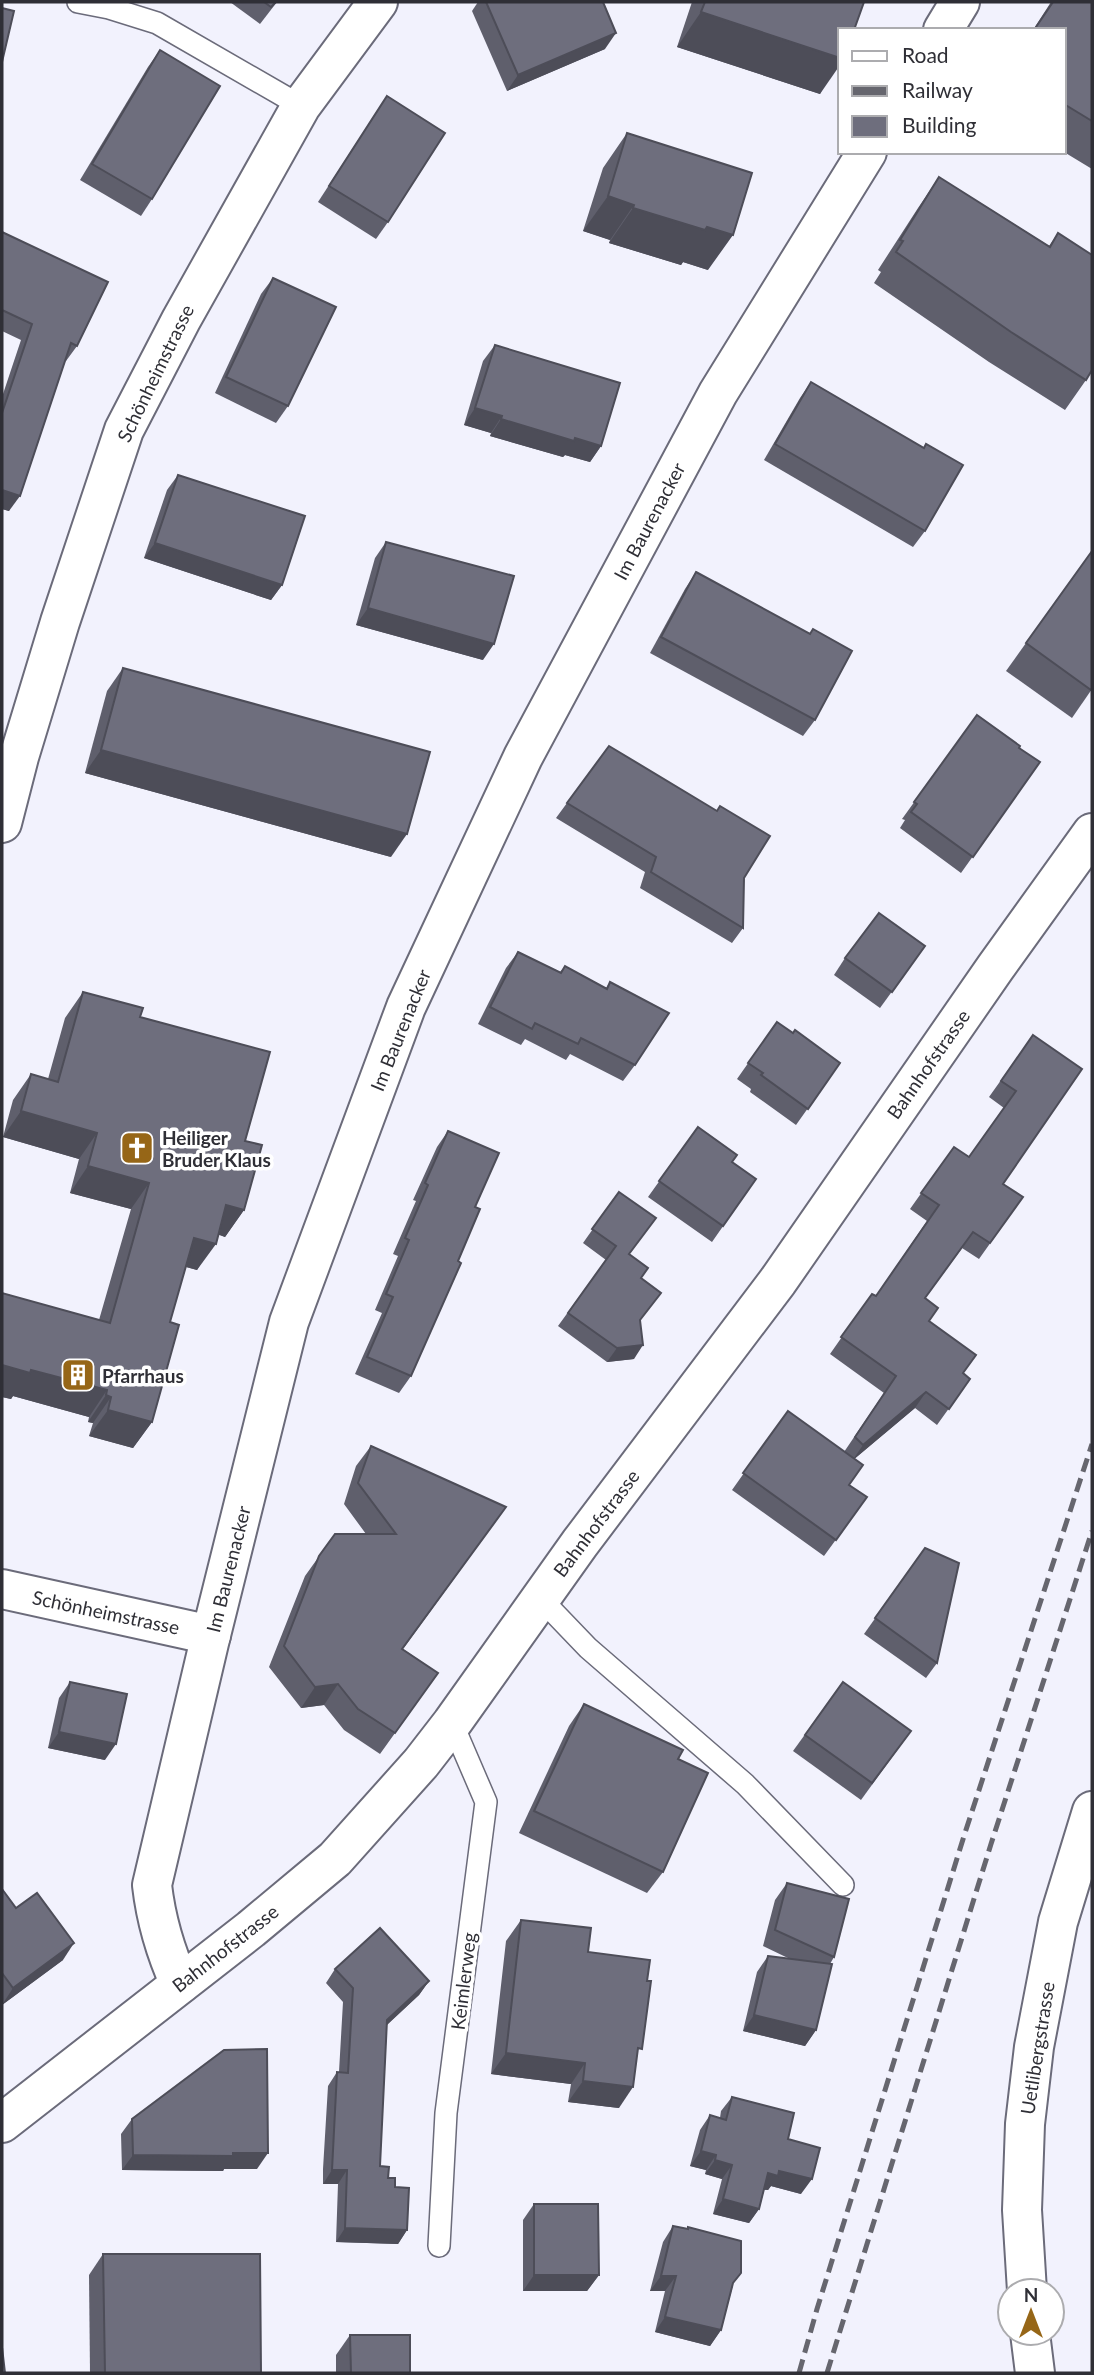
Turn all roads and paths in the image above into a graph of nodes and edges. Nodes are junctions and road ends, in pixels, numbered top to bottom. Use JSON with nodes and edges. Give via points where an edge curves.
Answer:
{"nodes":[{"id":1,"x":78,"y":2,"type":"edge"},
{"id":2,"x":378,"y":2,"type":"edge"},
{"id":3,"x":960,"y":2,"type":"edge"},
{"id":4,"x":944,"y":28,"type":"edge"},
{"id":5,"x":301,"y":106,"type":"junction"},
{"id":6,"x":866,"y":154,"type":"edge"},
{"id":7,"x":2,"y":823,"type":"edge"},
{"id":8,"x":1092,"y":833,"type":"edge"},
{"id":9,"x":2,"y":1589,"type":"edge"},
{"id":10,"x":540,"y":1598,"type":"junction"},
{"id":11,"x":211,"y":1635,"type":"junction"},
{"id":12,"x":452,"y":1723,"type":"junction"},
{"id":13,"x":1092,"y":1811,"type":"edge"},
{"id":14,"x":843,"y":1885,"type":"dead end"},
{"id":15,"x":180,"y":1984,"type":"junction"},
{"id":16,"x":2,"y":2123,"type":"edge"},
{"id":17,"x":439,"y":2246,"type":"dead end"},
{"id":18,"x":1026,"y":2277,"type":"edge"},
{"id":19,"x":1032,"y":2347,"type":"edge"},
{"id":20,"x":1035,"y":2373,"type":"edge"}],
"edges":[{"from":1,"to":5,"type":"lane","via":[[157,23]]},
{"from":2,"to":5,"type":"street","name":"Schönheimstrasse"},
{"from":3,"to":4,"type":"street"},
{"from":5,"to":7,"type":"street","name":"Schönheimstrasse","via":[[124,430],[56,635]]},
{"from":6,"to":11,"type":"street","name":"Im Baurenacker","via":[[718,393],[523,757],[406,1007],[289,1322]]},
{"from":8,"to":10,"type":"street","name":"Bahnhofstrasse","via":[[778,1281]]},
{"from":9,"to":11,"type":"street","name":"Schönheimstrasse"},
{"from":10,"to":12,"type":"street","name":"Bahnhofstrasse"},
{"from":10,"to":14,"type":"lane","via":[[587,1648],[745,1784]]},
{"from":11,"to":15,"type":"street","name":"Im Baurenacker","via":[[152,1885],[167,1956]]},
{"from":12,"to":15,"type":"street","name":"Bahnhofstrasse","via":[[335,1859]]},
{"from":12,"to":17,"type":"lane","name":"Keimlerweg","via":[[486,1802],[446,2113]]},
{"from":13,"to":18,"type":"street","name":"Uetlibergstrasse","via":[[1058,1922],[1034,2047],[1022,2197]]},
{"from":15,"to":16,"type":"street","name":"Bahnhofstrasse"},
{"from":19,"to":20,"type":"street"}]}
